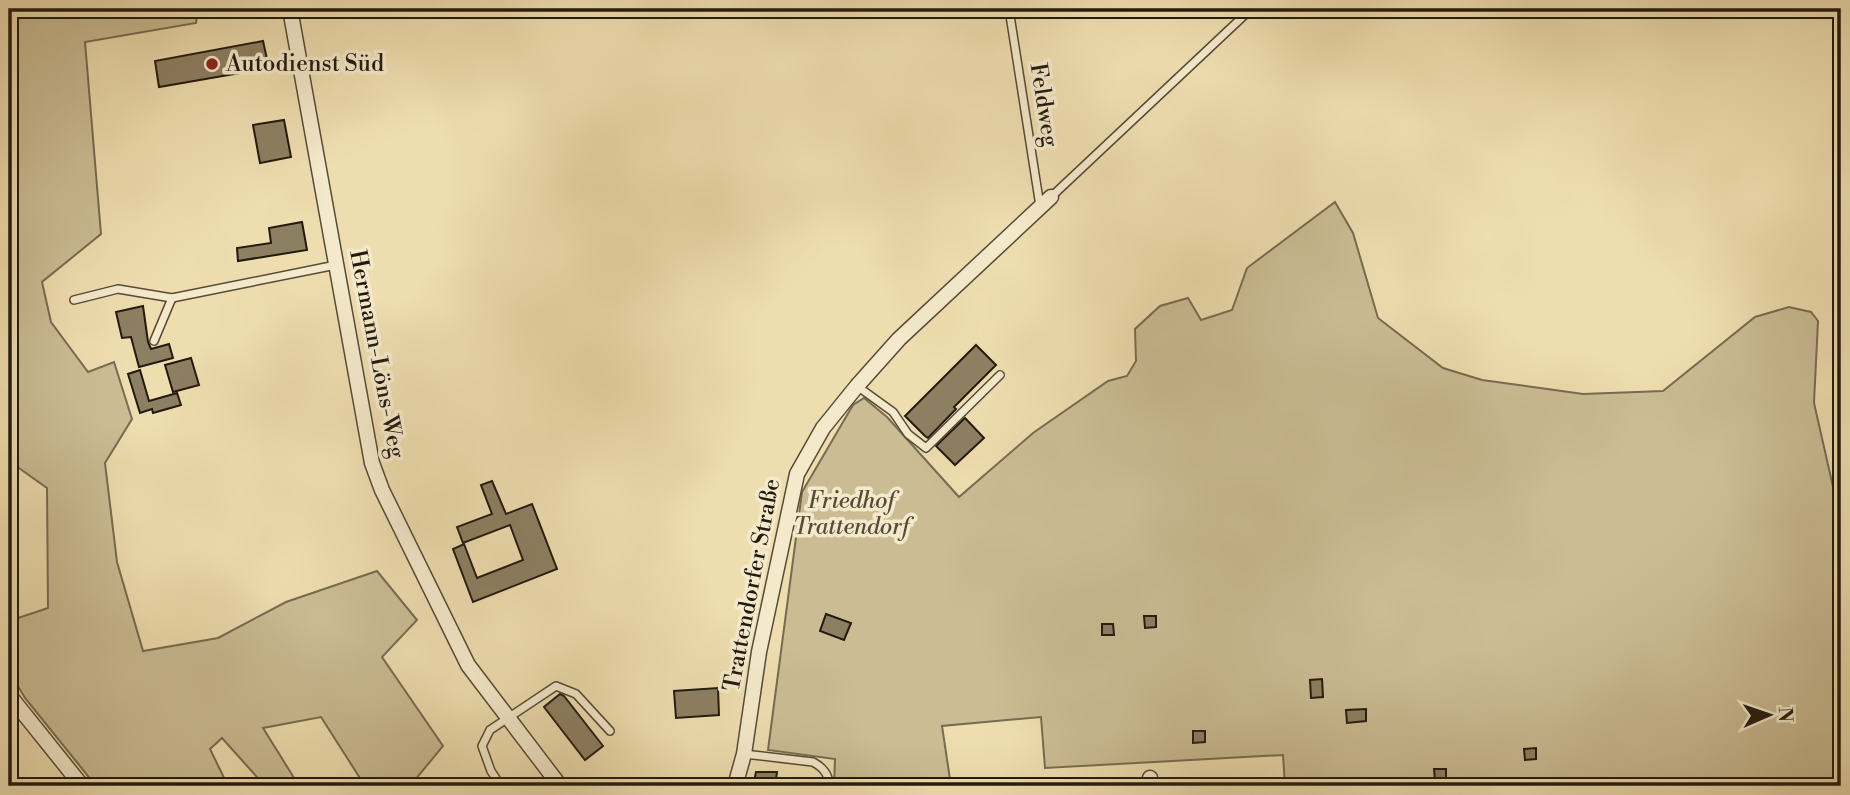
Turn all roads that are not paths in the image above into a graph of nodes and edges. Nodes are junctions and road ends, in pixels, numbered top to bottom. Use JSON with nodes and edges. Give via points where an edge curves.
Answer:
{"nodes":[{"id":1,"x":290,"y":9,"type":"edge"},
{"id":2,"x":1009,"y":9,"type":"edge"},
{"id":3,"x":1251,"y":9,"type":"edge"},
{"id":4,"x":1046,"y":202,"type":"junction"},
{"id":5,"x":336,"y":265,"type":"junction"},
{"id":6,"x":172,"y":298,"type":"junction"},
{"id":7,"x":74,"y":300,"type":"dead end"},
{"id":8,"x":154,"y":341,"type":"dead end"},
{"id":9,"x":1000,"y":375,"type":"dead end"},
{"id":10,"x":857,"y":386,"type":"junction"},
{"id":11,"x":9,"y":695,"type":"edge"},
{"id":12,"x":508,"y":717,"type":"junction"},
{"id":13,"x":610,"y":731,"type":"dead end"},
{"id":14,"x":744,"y":754,"type":"junction"},
{"id":15,"x":82,"y":786,"type":"edge"},
{"id":16,"x":501,"y":786,"type":"edge"},
{"id":17,"x":560,"y":786,"type":"edge"},
{"id":18,"x":735,"y":786,"type":"edge"},
{"id":19,"x":830,"y":786,"type":"edge"}],
"edges":[{"from":1,"to":5,"type":"street","name":"Hermann-Löns-Weg"},
{"from":2,"to":4,"type":"lane","name":"Feldweg"},
{"from":3,"to":4,"type":"lane"},
{"from":4,"to":10,"type":"street","name":"Trattendorfer Straße","via":[[899,339]]},
{"from":5,"to":6,"type":"lane"},
{"from":5,"to":12,"type":"street","name":"Hermann-Löns-Weg","via":[[371,460],[382,489],[468,665]]},
{"from":6,"to":7,"type":"lane","via":[[118,289]]},
{"from":6,"to":8,"type":"lane"},
{"from":9,"to":10,"type":"lane","via":[[926,448],[908,434],[893,411]]},
{"from":10,"to":14,"type":"street","name":"Trattendorfer Straße","via":[[823,428],[797,474],[759,652]]},
{"from":11,"to":15,"type":"street"},
{"from":12,"to":13,"type":"lane","via":[[556,686],[576,694]]},
{"from":12,"to":16,"type":"lane","via":[[490,730],[482,746]]},
{"from":12,"to":17,"type":"street","name":"Hermann-Löns-Weg"},
{"from":14,"to":18,"type":"street","name":"Trattendorfer Straße"},
{"from":14,"to":19,"type":"lane","via":[[813,762],[822,767]]}]}
